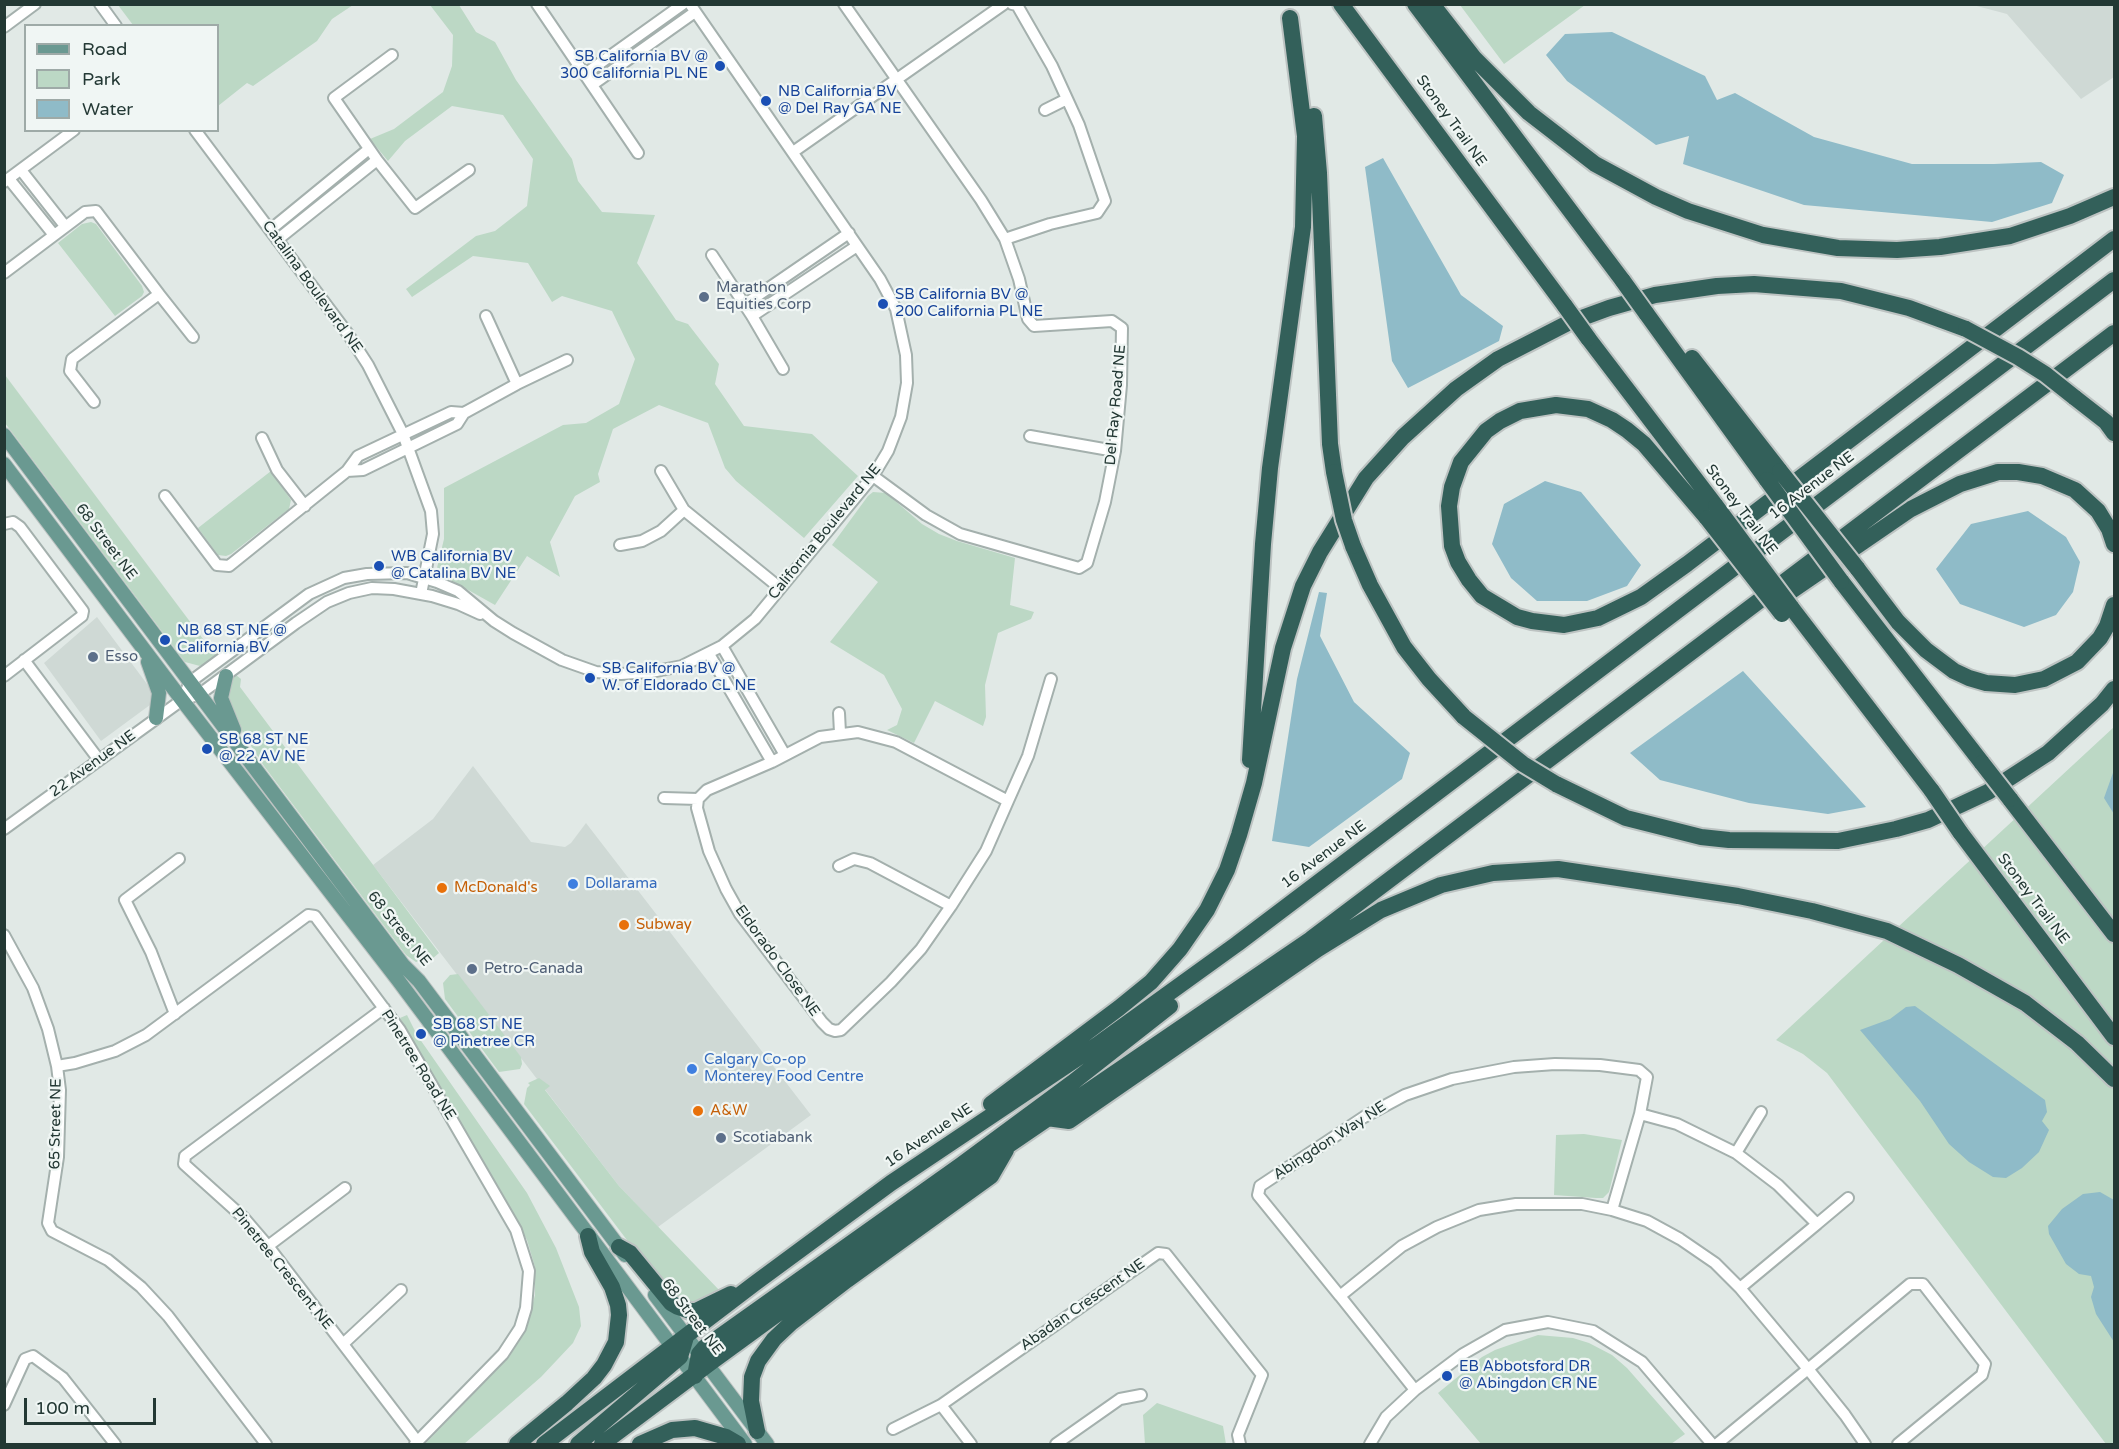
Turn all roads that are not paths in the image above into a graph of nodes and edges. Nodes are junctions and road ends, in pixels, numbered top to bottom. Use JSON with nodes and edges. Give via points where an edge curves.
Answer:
{"nodes":[{"id":1,"x":34,"y":4,"type":"edge"},
{"id":2,"x":100,"y":4,"type":"edge"},
{"id":3,"x":537,"y":4,"type":"edge"},
{"id":4,"x":683,"y":4,"type":"edge"},
{"id":5,"x":844,"y":4,"type":"edge"},
{"id":6,"x":1004,"y":4,"type":"edge"},
{"id":7,"x":1012,"y":4,"type":"edge"},
{"id":8,"x":1341,"y":4,"type":"edge"},
{"id":9,"x":1415,"y":4,"type":"edge"},
{"id":10,"x":1432,"y":4,"type":"edge"},
{"id":11,"x":693,"y":8,"type":"edge"},
{"id":12,"x":1288,"y":11,"type":"edge"},
{"id":13,"x":115,"y":24,"type":"edge"},
{"id":14,"x":4,"y":27,"type":"edge"},
{"id":15,"x":392,"y":55,"type":"dead end"},
{"id":16,"x":585,"y":74,"type":"junction"},
{"id":17,"x":896,"y":78,"type":"junction"},
{"id":18,"x":592,"y":85,"type":"junction"},
{"id":19,"x":1067,"y":99,"type":"junction"},
{"id":20,"x":1045,"y":110,"type":"dead end"},
{"id":21,"x":71,"y":132,"type":"edge"},
{"id":22,"x":196,"y":132,"type":"edge"},
{"id":23,"x":369,"y":149,"type":"junction"},
{"id":24,"x":793,"y":152,"type":"junction"},
{"id":25,"x":638,"y":153,"type":"dead end"},
{"id":26,"x":377,"y":160,"type":"junction"},
{"id":27,"x":21,"y":170,"type":"junction"},
{"id":28,"x":469,"y":170,"type":"dead end"},
{"id":29,"x":7,"y":181,"type":"edge"},
{"id":30,"x":2115,"y":197,"type":"edge"},
{"id":31,"x":65,"y":226,"type":"junction"},
{"id":32,"x":270,"y":230,"type":"junction"},
{"id":33,"x":849,"y":233,"type":"junction"},
{"id":34,"x":54,"y":235,"type":"junction"},
{"id":35,"x":1005,"y":239,"type":"junction"},
{"id":36,"x":2115,"y":239,"type":"edge"},
{"id":37,"x":277,"y":240,"type":"junction"},
{"id":38,"x":857,"y":246,"type":"junction"},
{"id":39,"x":711,"y":255,"type":"dead end"},
{"id":40,"x":4,"y":273,"type":"edge"},
{"id":41,"x":2115,"y":280,"type":"edge"},
{"id":42,"x":159,"y":294,"type":"junction"},
{"id":43,"x":744,"y":305,"type":"junction"},
{"id":44,"x":486,"y":316,"type":"dead end"},
{"id":45,"x":752,"y":316,"type":"junction"},
{"id":46,"x":2115,"y":333,"type":"edge"},
{"id":47,"x":193,"y":337,"type":"dead end"},
{"id":48,"x":567,"y":360,"type":"dead end"},
{"id":49,"x":783,"y":369,"type":"dead end"},
{"id":50,"x":517,"y":384,"type":"junction"},
{"id":51,"x":94,"y":402,"type":"dead end"},
{"id":52,"x":464,"y":413,"type":"junction"},
{"id":53,"x":2115,"y":433,"type":"edge"},
{"id":54,"x":403,"y":434,"type":"junction"},
{"id":55,"x":4,"y":435,"type":"edge"},
{"id":56,"x":1030,"y":436,"type":"dead end"},
{"id":57,"x":262,"y":438,"type":"dead end"},
{"id":58,"x":410,"y":447,"type":"junction"},
{"id":59,"x":1115,"y":451,"type":"junction"},
{"id":60,"x":4,"y":464,"type":"edge"},
{"id":61,"x":347,"y":471,"type":"junction"},
{"id":62,"x":661,"y":471,"type":"dead end"},
{"id":63,"x":873,"y":476,"type":"junction"},
{"id":64,"x":1773,"y":476,"type":"junction"},
{"id":65,"x":165,"y":496,"type":"dead end"},
{"id":66,"x":305,"y":506,"type":"junction"},
{"id":67,"x":684,"y":510,"type":"junction"},
{"id":68,"x":1712,"y":512,"type":"junction"},
{"id":69,"x":9,"y":523,"type":"edge"},
{"id":70,"x":2115,"y":544,"type":"edge"},
{"id":71,"x":620,"y":545,"type":"dead end"},
{"id":72,"x":425,"y":577,"type":"junction"},
{"id":73,"x":780,"y":588,"type":"junction"},
{"id":74,"x":421,"y":594,"type":"junction"},
{"id":75,"x":2115,"y":605,"type":"edge"},
{"id":76,"x":1735,"y":620,"type":"junction"},
{"id":77,"x":494,"y":621,"type":"junction"},
{"id":78,"x":142,"y":646,"type":"junction"},
{"id":79,"x":722,"y":646,"type":"junction"},
{"id":80,"x":709,"y":654,"type":"junction"},
{"id":81,"x":24,"y":660,"type":"junction"},
{"id":82,"x":4,"y":676,"type":"edge"},
{"id":83,"x":226,"y":676,"type":"junction"},
{"id":84,"x":1051,"y":679,"type":"dead end"},
{"id":85,"x":190,"y":682,"type":"junction"},
{"id":86,"x":2115,"y":689,"type":"edge"},
{"id":87,"x":200,"y":694,"type":"junction"},
{"id":88,"x":182,"y":700,"type":"junction"},
{"id":89,"x":839,"y":713,"type":"dead end"},
{"id":90,"x":156,"y":718,"type":"junction"},
{"id":91,"x":840,"y":733,"type":"junction"},
{"id":92,"x":245,"y":754,"type":"junction"},
{"id":93,"x":785,"y":755,"type":"junction"},
{"id":94,"x":99,"y":760,"type":"junction"},
{"id":95,"x":772,"y":762,"type":"junction"},
{"id":96,"x":664,"y":798,"type":"dead end"},
{"id":97,"x":698,"y":799,"type":"junction"},
{"id":98,"x":1008,"y":801,"type":"junction"},
{"id":99,"x":4,"y":829,"type":"edge"},
{"id":100,"x":1239,"y":835,"type":"junction"},
{"id":101,"x":179,"y":859,"type":"dead end"},
{"id":102,"x":839,"y":866,"type":"dead end"},
{"id":103,"x":951,"y":906,"type":"junction"},
{"id":104,"x":2115,"y":934,"type":"edge"},
{"id":105,"x":4,"y":935,"type":"edge"},
{"id":106,"x":1237,"y":944,"type":"junction"},
{"id":107,"x":384,"y":1008,"type":"junction"},
{"id":108,"x":175,"y":1014,"type":"junction"},
{"id":109,"x":2115,"y":1037,"type":"edge"},
{"id":110,"x":57,"y":1066,"type":"junction"},
{"id":111,"x":2115,"y":1079,"type":"edge"},
{"id":112,"x":1761,"y":1112,"type":"dead end"},
{"id":113,"x":1640,"y":1114,"type":"junction"},
{"id":114,"x":1047,"y":1118,"type":"junction"},
{"id":115,"x":1009,"y":1145,"type":"junction"},
{"id":116,"x":1736,"y":1153,"type":"junction"},
{"id":117,"x":932,"y":1155,"type":"junction"},
{"id":118,"x":345,"y":1188,"type":"dead end"},
{"id":119,"x":1848,"y":1198,"type":"dead end"},
{"id":120,"x":1612,"y":1210,"type":"junction"},
{"id":121,"x":1816,"y":1224,"type":"junction"},
{"id":122,"x":588,"y":1236,"type":"junction"},
{"id":123,"x":268,"y":1246,"type":"junction"},
{"id":124,"x":619,"y":1247,"type":"junction"},
{"id":125,"x":754,"y":1284,"type":"junction"},
{"id":126,"x":1740,"y":1288,"type":"junction"},
{"id":127,"x":401,"y":1290,"type":"dead end"},
{"id":128,"x":1340,"y":1296,"type":"junction"},
{"id":129,"x":343,"y":1344,"type":"junction"},
{"id":130,"x":680,"y":1347,"type":"junction"},
{"id":131,"x":704,"y":1359,"type":"junction"},
{"id":132,"x":1808,"y":1369,"type":"junction"},
{"id":133,"x":695,"y":1376,"type":"junction"},
{"id":134,"x":1415,"y":1390,"type":"junction"},
{"id":135,"x":1141,"y":1395,"type":"dead end"},
{"id":136,"x":4,"y":1405,"type":"edge"},
{"id":137,"x":941,"y":1405,"type":"junction"},
{"id":138,"x":893,"y":1429,"type":"dead end"},
{"id":139,"x":762,"y":1438,"type":"edge"},
{"id":140,"x":416,"y":1443,"type":"edge"},
{"id":141,"x":115,"y":1444,"type":"edge"},
{"id":142,"x":266,"y":1444,"type":"edge"},
{"id":143,"x":517,"y":1444,"type":"edge"},
{"id":144,"x":544,"y":1444,"type":"edge"},
{"id":145,"x":578,"y":1444,"type":"edge"},
{"id":146,"x":602,"y":1444,"type":"edge"},
{"id":147,"x":640,"y":1444,"type":"edge"},
{"id":148,"x":738,"y":1444,"type":"edge"},
{"id":149,"x":745,"y":1444,"type":"edge"},
{"id":150,"x":970,"y":1444,"type":"edge"},
{"id":151,"x":1056,"y":1444,"type":"edge"},
{"id":152,"x":1240,"y":1444,"type":"edge"},
{"id":153,"x":1370,"y":1444,"type":"edge"},
{"id":154,"x":1713,"y":1444,"type":"edge"},
{"id":155,"x":1717,"y":1444,"type":"edge"},
{"id":156,"x":1865,"y":1444,"type":"edge"},
{"id":157,"x":1898,"y":1444,"type":"edge"}],
"edges":[{"from":1,"to":14,"type":"street"},
{"from":2,"to":13,"type":"street"},
{"from":3,"to":16,"type":"street"},
{"from":4,"to":16,"type":"street"},
{"from":5,"to":17,"type":"street","name":"Del Ray Road NE"},
{"from":6,"to":17,"type":"street"},
{"from":7,"to":19,"type":"street","via":[[1017,5]]},
{"from":8,"to":68,"type":"highway","name":"Stoney Trail NE","bridge":true},
{"from":9,"to":64,"type":"highway"},
{"from":10,"to":30,"type":"highway","via":[[1474,58],[1528,113],[1595,164],[1688,211],[1763,235],[1860,249],[1940,247],[2010,236]]},
{"from":11,"to":18,"type":"street"},
{"from":11,"to":24,"type":"street","name":"California Boulevard NE"},
{"from":12,"to":86,"type":"highway","bridge":true,"via":[[1307,76],[1316,131],[1330,444],[1344,520],[1370,585],[1404,647],[1464,717],[1523,764],[1626,818],[1701,837],[1838,841],[1928,820],[1988,792],[2048,753]]},
{"from":12,"to":100,"type":"highway","via":[[1305,136],[1302,227],[1270,468],[1249,781]]},
{"from":15,"to":23,"type":"street","via":[[334,98]]},
{"from":16,"to":18,"type":"street"},
{"from":17,"to":24,"type":"street"},
{"from":17,"to":35,"type":"street","name":"Del Ray Road NE"},
{"from":18,"to":25,"type":"street"},
{"from":19,"to":20,"type":"street"},
{"from":19,"to":35,"type":"street","via":[[1105,201],[1097,213]]},
{"from":21,"to":27,"type":"street"},
{"from":22,"to":32,"type":"street","name":"Catalina Boulevard NE"},
{"from":23,"to":26,"type":"street"},
{"from":23,"to":32,"type":"street"},
{"from":24,"to":33,"type":"street","name":"California Boulevard NE"},
{"from":26,"to":28,"type":"street","via":[[415,208]]},
{"from":26,"to":37,"type":"street"},
{"from":27,"to":29,"type":"street"},
{"from":27,"to":31,"type":"street"},
{"from":29,"to":34,"type":"street"},
{"from":31,"to":34,"type":"street"},
{"from":31,"to":42,"type":"street","via":[[85,212],[96,211]]},
{"from":32,"to":37,"type":"street","name":"Catalina Boulevard NE"},
{"from":33,"to":38,"type":"street","name":"California Boulevard NE"},
{"from":33,"to":43,"type":"street"},
{"from":34,"to":40,"type":"street"},
{"from":35,"to":59,"type":"street","name":"Del Ray Road NE","via":[[1028,319],[1035,326],[1112,321],[1122,328]]},
{"from":36,"to":68,"type":"highway","via":[[1669,577],[1641,597],[1598,618],[1564,625],[1532,621],[1517,617],[1482,596],[1458,562],[1452,546],[1449,506],[1461,462],[1486,431],[1520,411],[1556,405],[1588,409],[1627,430]]},
{"from":37,"to":54,"type":"street","name":"Catalina Boulevard NE","via":[[348,334]]},
{"from":38,"to":45,"type":"street"},
{"from":38,"to":63,"type":"street","name":"California Boulevard NE","via":[[896,309],[906,355],[907,383],[901,417]]},
{"from":39,"to":43,"type":"street"},
{"from":41,"to":106,"type":"highway","name":"16 Avenue NE"},
{"from":42,"to":47,"type":"street"},
{"from":42,"to":51,"type":"street","via":[[72,359],[70,371]]},
{"from":43,"to":45,"type":"street"},
{"from":44,"to":50,"type":"street"},
{"from":45,"to":49,"type":"street"},
{"from":46,"to":76,"type":"highway"},
{"from":48,"to":50,"type":"street"},
{"from":50,"to":52,"type":"street"},
{"from":52,"to":54,"type":"street","via":[[451,412]]},
{"from":52,"to":58,"type":"street","via":[[457,424]]},
{"from":53,"to":100,"type":"highway","bridge":true,"via":[[2045,374],[1966,329],[1909,308],[1841,291],[1717,285],[1655,295],[1568,323],[1498,359],[1456,389],[1385,456],[1361,486],[1320,552],[1292,617]]},
{"from":54,"to":58,"type":"street","name":"Catalina Boulevard NE"},
{"from":54,"to":61,"type":"street","via":[[358,456]]},
{"from":55,"to":85,"type":"main road","name":"68 Street NE"},
{"from":56,"to":59,"type":"street"},
{"from":57,"to":66,"type":"street","via":[[277,470]]},
{"from":58,"to":61,"type":"street","via":[[363,470]]},
{"from":58,"to":72,"type":"street","name":"Catalina Boulevard NE","via":[[431,511],[433,534]]},
{"from":59,"to":63,"type":"street","name":"Del Ray Road NE","via":[[1087,563],[1079,568],[960,534],[926,515]]},
{"from":60,"to":78,"type":"main road","name":"68 Street NE"},
{"from":61,"to":66,"type":"street"},
{"from":62,"to":67,"type":"street"},
{"from":63,"to":73,"type":"street","name":"California Boulevard NE"},
{"from":64,"to":75,"type":"highway","bridge":true,"via":[[1857,568],[1898,622],[1933,656],[1969,678],[2015,685],[2044,679],[2078,662],[2100,638]]},
{"from":64,"to":104,"type":"highway","bridge":true,"via":[[1841,580]]},
{"from":65,"to":66,"type":"street","via":[[217,565],[229,566]]},
{"from":67,"to":71,"type":"street","via":[[652,536]]},
{"from":67,"to":73,"type":"street"},
{"from":68,"to":109,"type":"highway","name":"Stoney Trail NE","bridge":true,"via":[[1926,791],[1930,803],[1948,815]]},
{"from":69,"to":81,"type":"street","via":[[20,527],[83,611],[82,616]]},
{"from":70,"to":76,"type":"highway","via":[[2098,511],[2075,490],[2043,476],[1998,472],[1960,484],[1911,509],[1751,619]]},
{"from":72,"to":74,"type":"street","name":"Catalina Boulevard NE"},
{"from":72,"to":77,"type":"street","name":"California Boulevard NE","via":[[458,591]]},
{"from":72,"to":85,"type":"street","name":"California Boulevard NE","via":[[407,573],[367,574],[321,588]]},
{"from":73,"to":79,"type":"street","name":"California Boulevard NE","via":[[754,619]]},
{"from":74,"to":77,"type":"street","name":"California Boulevard NE","via":[[458,604]]},
{"from":74,"to":83,"type":"street","name":"California Boulevard NE","via":[[372,588],[327,602]]},
{"from":76,"to":114,"type":"highway","via":[[1311,939]]},
{"from":77,"to":80,"type":"street","name":"California Boulevard NE","via":[[562,660],[596,672],[651,672],[682,666]]},
{"from":78,"to":88,"type":"main road","name":"68 Street NE"},
{"from":78,"to":90,"type":"main road","via":[[159,693]]},
{"from":79,"to":80,"type":"street","name":"California Boulevard NE"},
{"from":79,"to":93,"type":"street"},
{"from":80,"to":95,"type":"street"},
{"from":81,"to":82,"type":"street"},
{"from":81,"to":94,"type":"street"},
{"from":83,"to":87,"type":"street","name":"California Boulevard NE"},
{"from":83,"to":92,"type":"main road","via":[[221,698]]},
{"from":84,"to":98,"type":"street","name":"Eldorado Close NE","via":[[1028,756]]},
{"from":85,"to":87,"type":"main road","name":"68 Street NE"},
{"from":85,"to":88,"type":"street","name":"California Boulevard NE"},
{"from":87,"to":88,"type":"street","name":"California Boulevard NE"},
{"from":87,"to":92,"type":"main road","name":"68 Street NE"},
{"from":88,"to":90,"type":"street","name":"22 Avenue NE"},
{"from":88,"to":122,"type":"main road","name":"68 Street NE","via":[[398,980]]},
{"from":89,"to":91,"type":"street"},
{"from":90,"to":94,"type":"street","name":"22 Avenue NE"},
{"from":91,"to":93,"type":"street","via":[[820,737]]},
{"from":91,"to":98,"type":"street","via":[[858,732],[896,742]]},
{"from":92,"to":124,"type":"main road","name":"68 Street NE"},
{"from":93,"to":95,"type":"street"},
{"from":94,"to":99,"type":"street","name":"22 Avenue NE"},
{"from":95,"to":97,"type":"street","via":[[707,790]]},
{"from":96,"to":97,"type":"street"},
{"from":97,"to":103,"type":"street","name":"Eldorado Close NE","via":[[699,820],[709,851],[730,897],[829,1029],[846,1027],[891,982],[921,949]]},
{"from":98,"to":103,"type":"street","name":"Eldorado Close NE","via":[[986,851]]},
{"from":100,"to":117,"type":"highway","via":[[1207,910],[1151,981],[962,1125]]},
{"from":101,"to":108,"type":"street","via":[[125,900]]},
{"from":102,"to":103,"type":"street","via":[[854,859],[870,863]]},
{"from":105,"to":110,"type":"street","name":"65 Street NE","via":[[33,988]]},
{"from":106,"to":117,"type":"highway","name":"16 Avenue NE","via":[[1097,1045]]},
{"from":106,"to":131,"type":"highway","via":[[1189,990],[1072,1083],[705,1347]]},
{"from":107,"to":108,"type":"street","name":"Pinetree Road NE","via":[[315,916],[308,915]]},
{"from":107,"to":123,"type":"street","name":"Pinetree Crescent NE","via":[[185,1156],[184,1164],[244,1218]]},
{"from":107,"to":140,"type":"street","name":"Pinetree Road NE","via":[[516,1230],[529,1271],[520,1328],[503,1354]]},
{"from":108,"to":110,"type":"street","name":"Pinetree Road NE","via":[[115,1051]]},
{"from":110,"to":142,"type":"street","name":"65 Street NE","via":[[58,1157],[48,1223],[52,1232],[108,1260],[141,1287],[168,1316]]},
{"from":111,"to":114,"type":"highway","via":[[2025,1003],[1958,965],[1887,932],[1738,896],[1558,869],[1493,873],[1442,885],[1381,910],[1069,1120]]},
{"from":112,"to":116,"type":"street"},
{"from":113,"to":116,"type":"street","via":[[1677,1124]]},
{"from":113,"to":120,"type":"street","name":"Abingdon Way NE"},
{"from":113,"to":128,"type":"street","name":"Abingdon Way NE","via":[[1647,1077],[1639,1070],[1555,1064],[1452,1078],[1405,1095],[1364,1117],[1260,1186],[1258,1195]]},
{"from":114,"to":115,"type":"highway"},
{"from":115,"to":131,"type":"highway"},
{"from":115,"to":139,"type":"highway","via":[[991,1176],[791,1323],[774,1340],[758,1361],[752,1377],[751,1401]]},
{"from":116,"to":121,"type":"street","via":[[1778,1185]]},
{"from":117,"to":125,"type":"highway","name":"16 Avenue NE"},
{"from":118,"to":123,"type":"street"},
{"from":119,"to":121,"type":"street"},
{"from":120,"to":126,"type":"street","via":[[1647,1221],[1680,1239],[1715,1263]]},
{"from":120,"to":128,"type":"street","via":[[1554,1203],[1479,1210],[1402,1246]]},
{"from":121,"to":126,"type":"street"},
{"from":122,"to":130,"type":"main road","name":"68 Street NE"},
{"from":122,"to":143,"type":"highway","via":[[618,1305],[616,1342],[594,1378]]},
{"from":123,"to":129,"type":"street","name":"Pinetree Crescent NE"},
{"from":124,"to":125,"type":"highway","via":[[630,1253],[671,1303],[690,1311]]},
{"from":124,"to":130,"type":"main road","name":"68 Street NE"},
{"from":125,"to":130,"type":"highway","name":"16 Avenue NE"},
{"from":126,"to":132,"type":"street"},
{"from":127,"to":129,"type":"street"},
{"from":128,"to":134,"type":"street"},
{"from":129,"to":140,"type":"street","name":"Pinetree Crescent NE"},
{"from":130,"to":131,"type":"main road","name":"68 Street NE"},
{"from":130,"to":133,"type":"main road","name":"68 Street NE"},
{"from":130,"to":144,"type":"highway","name":"16 Avenue NE"},
{"from":130,"to":145,"type":"highway"},
{"from":131,"to":133,"type":"highway"},
{"from":131,"to":139,"type":"main road","name":"68 Street NE"},
{"from":132,"to":155,"type":"street"},
{"from":132,"to":156,"type":"street"},
{"from":132,"to":157,"type":"street","via":[[1910,1284],[1923,1284],[1984,1364],[1982,1375]]},
{"from":133,"to":146,"type":"highway"},
{"from":133,"to":149,"type":"main road","name":"68 Street NE"},
{"from":134,"to":153,"type":"street","via":[[1386,1417]]},
{"from":134,"to":154,"type":"street","via":[[1463,1354],[1504,1330],[1548,1322],[1593,1331],[1642,1362]]},
{"from":135,"to":151,"type":"street","via":[[1119,1399]]},
{"from":136,"to":141,"type":"street","via":[[26,1359],[33,1356],[63,1378]]},
{"from":137,"to":138,"type":"street"},
{"from":137,"to":150,"type":"street"},
{"from":137,"to":152,"type":"street","name":"Abadan Crescent NE","via":[[1158,1252],[1166,1254],[1262,1375],[1238,1435]]},
{"from":147,"to":148,"type":"highway","via":[[685,1428],[710,1431]]}]}
